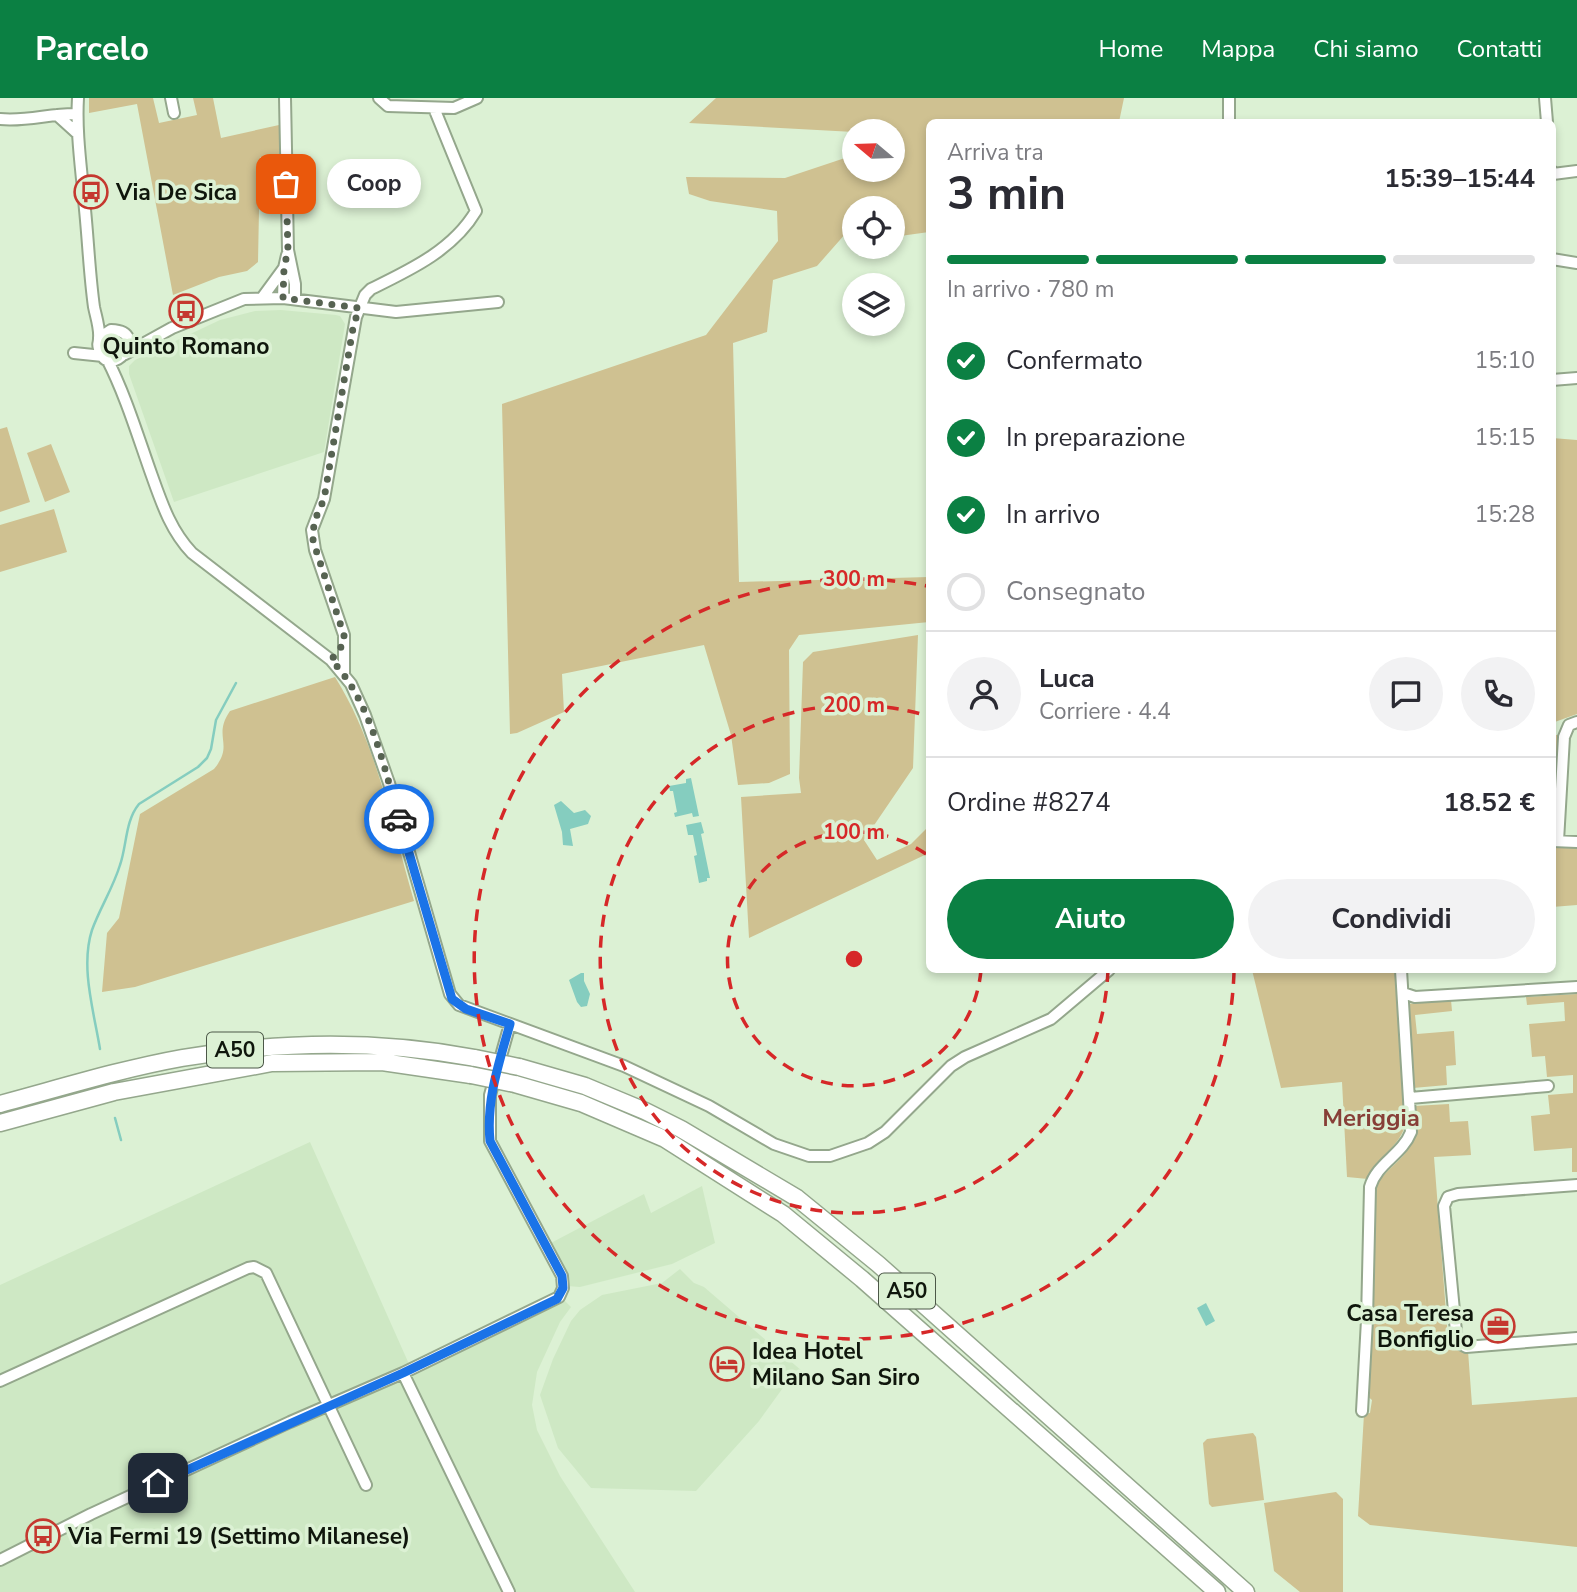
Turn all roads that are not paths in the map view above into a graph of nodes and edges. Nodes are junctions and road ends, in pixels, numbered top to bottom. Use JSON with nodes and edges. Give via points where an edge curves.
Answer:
{"nodes":[{"id":1,"x":76,"y":98,"type":"edge"},
{"id":2,"x":171,"y":98,"type":"edge"},
{"id":3,"x":285,"y":98,"type":"edge"},
{"id":4,"x":477,"y":98,"type":"edge"},
{"id":5,"x":1229,"y":98,"type":"edge"},
{"id":6,"x":1545,"y":98,"type":"edge"},
{"id":7,"x":380,"y":100,"type":"edge"},
{"id":8,"x":434,"y":108,"type":"junction"},
{"id":9,"x":174,"y":113,"type":"dead end"},
{"id":10,"x":77,"y":114,"type":"junction"},
{"id":11,"x":57,"y":115,"type":"junction"},
{"id":12,"x":0,"y":119,"type":"edge"},
{"id":13,"x":1229,"y":119,"type":"edge"},
{"id":14,"x":1547,"y":119,"type":"edge"},
{"id":15,"x":78,"y":134,"type":"junction"},
{"id":16,"x":1577,"y":171,"type":"edge"},
{"id":17,"x":1556,"y":174,"type":"edge"},
{"id":18,"x":288,"y":250,"type":"junction"},
{"id":19,"x":1556,"y":260,"type":"edge"},
{"id":20,"x":1577,"y":263,"type":"edge"},
{"id":21,"x":284,"y":268,"type":"junction"},
{"id":22,"x":262,"y":298,"type":"junction"},
{"id":23,"x":289,"y":298,"type":"junction"},
{"id":24,"x":498,"y":302,"type":"dead end"},
{"id":25,"x":94,"y":305,"type":"junction"},
{"id":26,"x":359,"y":308,"type":"junction"},
{"id":27,"x":111,"y":330,"type":"junction"},
{"id":28,"x":125,"y":335,"type":"junction"},
{"id":29,"x":154,"y":338,"type":"junction"},
{"id":30,"x":99,"y":341,"type":"junction"},
{"id":31,"x":124,"y":356,"type":"junction"},
{"id":32,"x":105,"y":358,"type":"junction"},
{"id":33,"x":1577,"y":378,"type":"edge"},
{"id":34,"x":118,"y":379,"type":"junction"},
{"id":35,"x":1556,"y":380,"type":"edge"},
{"id":36,"x":344,"y":643,"type":"junction"},
{"id":37,"x":331,"y":660,"type":"junction"},
{"id":38,"x":344,"y":673,"type":"junction"},
{"id":39,"x":1577,"y":722,"type":"edge"},
{"id":40,"x":1566,"y":730,"type":"junction"},
{"id":41,"x":1556,"y":731,"type":"edge"},
{"id":42,"x":1556,"y":831,"type":"edge"},
{"id":43,"x":1556,"y":841,"type":"edge"},
{"id":44,"x":1577,"y":842,"type":"edge"},
{"id":45,"x":1106,"y":973,"type":"edge"},
{"id":46,"x":1401,"y":973,"type":"edge"},
{"id":47,"x":1577,"y":987,"type":"edge"},
{"id":48,"x":1403,"y":993,"type":"junction"},
{"id":49,"x":510,"y":1024,"type":"junction"},
{"id":50,"x":1548,"y":1086,"type":"dead end"},
{"id":51,"x":1410,"y":1098,"type":"junction"},
{"id":52,"x":0,"y":1104,"type":"edge"},
{"id":53,"x":0,"y":1123,"type":"edge"},
{"id":54,"x":1577,"y":1185,"type":"edge"},
{"id":55,"x":1577,"y":1338,"type":"edge"},
{"id":56,"x":403,"y":1373,"type":"junction"},
{"id":57,"x":0,"y":1381,"type":"edge"},
{"id":58,"x":328,"y":1405,"type":"junction"},
{"id":59,"x":1362,"y":1411,"type":"dead end"},
{"id":60,"x":366,"y":1485,"type":"dead end"},
{"id":61,"x":0,"y":1560,"type":"edge"},
{"id":62,"x":509,"y":1592,"type":"edge"},
{"id":63,"x":1217,"y":1592,"type":"edge"},
{"id":64,"x":1246,"y":1592,"type":"edge"}],
"edges":[{"from":1,"to":10,"type":"street"},
{"from":1,"to":11,"type":"street"},
{"from":2,"to":9,"type":"street"},
{"from":3,"to":18,"type":"street"},
{"from":4,"to":8,"type":"street","via":[[458,108]]},
{"from":5,"to":13,"type":"street"},
{"from":6,"to":14,"type":"street"},
{"from":7,"to":8,"type":"street","via":[[388,106]]},
{"from":8,"to":26,"type":"street","via":[[476,211],[441,251],[371,289]]},
{"from":10,"to":11,"type":"street"},
{"from":10,"to":15,"type":"street"},
{"from":11,"to":12,"type":"street"},
{"from":11,"to":15,"type":"street"},
{"from":15,"to":25,"type":"street"},
{"from":16,"to":17,"type":"street"},
{"from":18,"to":21,"type":"street"},
{"from":18,"to":23,"type":"street","via":[[295,284]]},
{"from":19,"to":20,"type":"street"},
{"from":21,"to":22,"type":"street"},
{"from":21,"to":23,"type":"street"},
{"from":22,"to":23,"type":"street"},
{"from":22,"to":29,"type":"street","via":[[233,302]]},
{"from":23,"to":26,"type":"street"},
{"from":24,"to":26,"type":"street","via":[[396,312]]},
{"from":25,"to":27,"type":"street"},
{"from":25,"to":30,"type":"street"},
{"from":26,"to":36,"type":"street","via":[[324,499],[312,530]]},
{"from":27,"to":28,"type":"street"},
{"from":27,"to":30,"type":"street"},
{"from":28,"to":29,"type":"street"},
{"from":28,"to":31,"type":"street","via":[[129,344]]},
{"from":29,"to":31,"type":"street"},
{"from":30,"to":32,"type":"street"},
{"from":30,"to":32,"type":"street","via":[[77,353]]},
{"from":31,"to":32,"type":"street"},
{"from":31,"to":34,"type":"street"},
{"from":32,"to":34,"type":"street"},
{"from":33,"to":35,"type":"street"},
{"from":34,"to":37,"type":"street","via":[[164,509],[182,542]]},
{"from":36,"to":37,"type":"street"},
{"from":36,"to":38,"type":"street"},
{"from":37,"to":38,"type":"street"},
{"from":38,"to":49,"type":"street","via":[[365,715],[389,783],[450,994],[466,1009]]},
{"from":39,"to":40,"type":"street"},
{"from":40,"to":41,"type":"street"},
{"from":40,"to":42,"type":"street"},
{"from":43,"to":44,"type":"street"},
{"from":45,"to":49,"type":"street","via":[[1040,1026],[965,1057],[885,1132],[830,1156],[809,1156],[774,1144],[709,1106],[624,1066]]},
{"from":46,"to":48,"type":"street"},
{"from":47,"to":48,"type":"street","via":[[1415,997]]},
{"from":48,"to":51,"type":"street"},
{"from":49,"to":56,"type":"street","via":[[490,1095],[490,1141],[558,1269],[563,1288],[557,1299]]},
{"from":50,"to":51,"type":"street"},
{"from":51,"to":59,"type":"street","via":[[1408,1140],[1378,1170],[1369,1193]]},
{"from":52,"to":64,"type":"highway","number":"A50","bridge":true,"via":[[157,1063],[247,1048],[325,1044],[419,1049],[475,1058],[585,1086],[681,1129],[797,1198],[878,1264]]},
{"from":53,"to":63,"type":"highway","number":"A50","bridge":true,"via":[[114,1092],[272,1063],[382,1062],[515,1084],[581,1103],[665,1139],[783,1214]]},
{"from":54,"to":55,"type":"street","via":[[1458,1194],[1448,1197],[1444,1206],[1457,1342],[1466,1347]]},
{"from":56,"to":58,"type":"street"},
{"from":56,"to":62,"type":"street"},
{"from":57,"to":58,"type":"street","via":[[254,1267],[266,1273]]},
{"from":58,"to":60,"type":"street"},
{"from":58,"to":61,"type":"street"}]}
